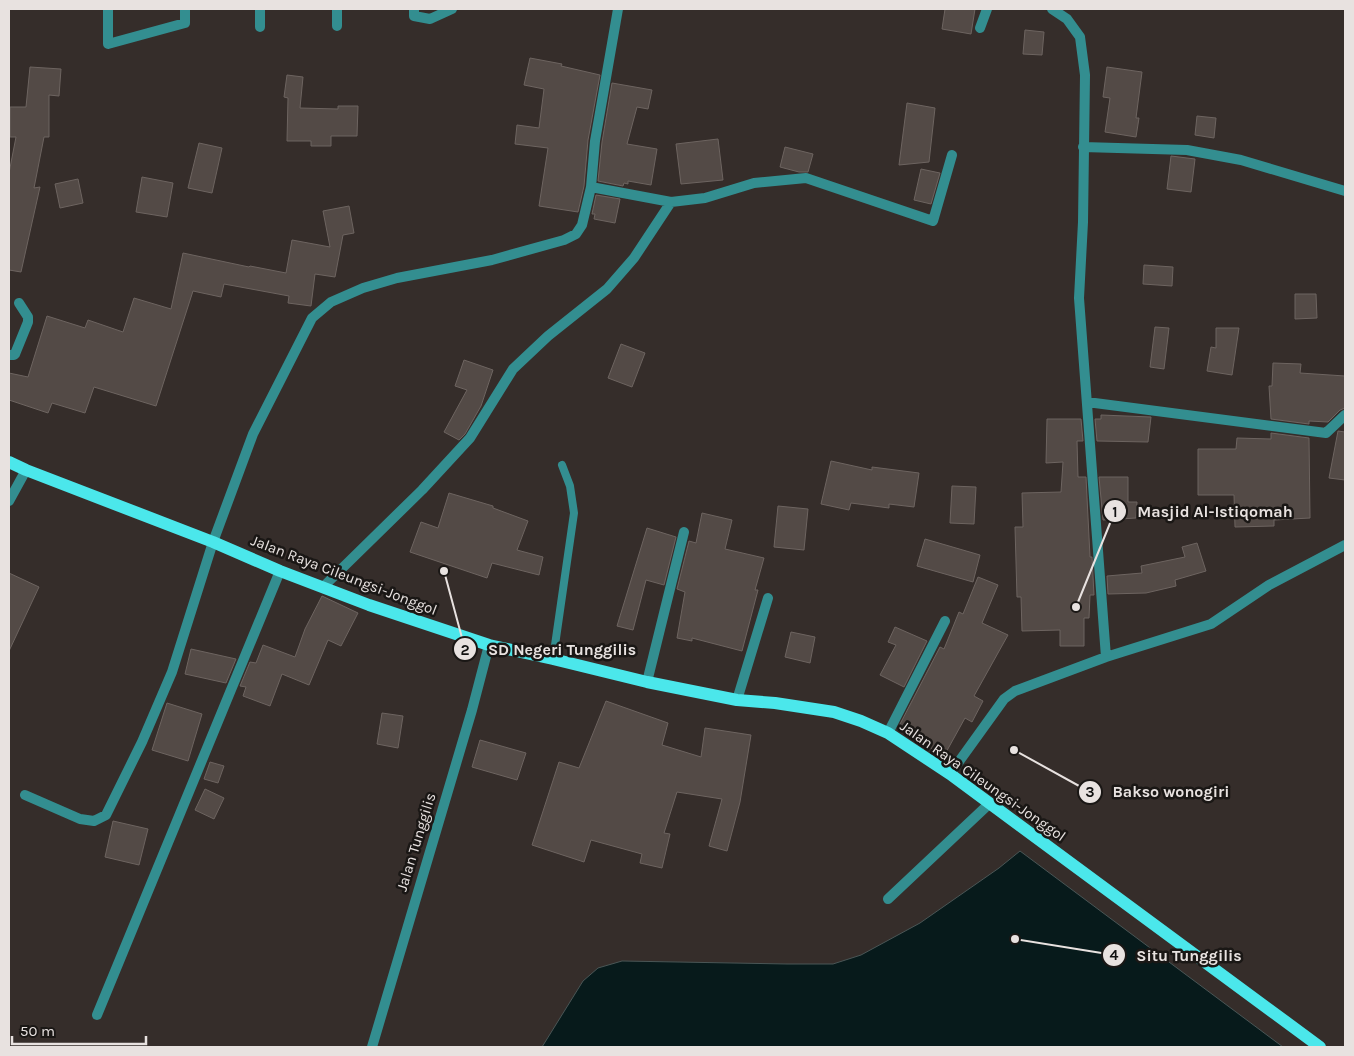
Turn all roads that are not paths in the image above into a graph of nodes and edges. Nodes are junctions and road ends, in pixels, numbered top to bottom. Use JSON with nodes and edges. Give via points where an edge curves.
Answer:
{"nodes":[{"id":1,"x":108,"y":9,"type":"edge"},
{"id":2,"x":185,"y":9,"type":"edge"},
{"id":3,"x":260,"y":9,"type":"edge"},
{"id":4,"x":337,"y":9,"type":"edge"},
{"id":5,"x":414,"y":9,"type":"edge"},
{"id":6,"x":452,"y":9,"type":"edge"},
{"id":7,"x":618,"y":9,"type":"edge"},
{"id":8,"x":987,"y":9,"type":"edge"},
{"id":9,"x":1052,"y":9,"type":"edge"},
{"id":10,"x":260,"y":26,"type":"dead end"},
{"id":11,"x":337,"y":26,"type":"dead end"},
{"id":12,"x":980,"y":28,"type":"dead end"},
{"id":13,"x":1084,"y":147,"type":"junction"},
{"id":14,"x":952,"y":155,"type":"dead end"},
{"id":15,"x":590,"y":187,"type":"junction"},
{"id":16,"x":1345,"y":191,"type":"edge"},
{"id":17,"x":671,"y":202,"type":"junction"},
{"id":18,"x":19,"y":304,"type":"dead end"},
{"id":19,"x":9,"y":356,"type":"edge"},
{"id":20,"x":1087,"y":402,"type":"junction"},
{"id":21,"x":1345,"y":415,"type":"edge"},
{"id":22,"x":9,"y":462,"type":"edge"},
{"id":23,"x":562,"y":465,"type":"dead end"},
{"id":24,"x":26,"y":470,"type":"junction"},
{"id":25,"x":9,"y":501,"type":"edge"},
{"id":26,"x":684,"y":532,"type":"dead end"},
{"id":27,"x":213,"y":542,"type":"junction"},
{"id":28,"x":1345,"y":545,"type":"edge"},
{"id":29,"x":280,"y":571,"type":"junction"},
{"id":30,"x":323,"y":587,"type":"junction"},
{"id":31,"x":768,"y":598,"type":"dead end"},
{"id":32,"x":945,"y":621,"type":"dead end"},
{"id":33,"x":489,"y":645,"type":"junction"},
{"id":34,"x":1106,"y":657,"type":"junction"},
{"id":35,"x":553,"y":659,"type":"junction"},
{"id":36,"x":647,"y":682,"type":"junction"},
{"id":37,"x":737,"y":700,"type":"junction"},
{"id":38,"x":888,"y":733,"type":"junction"},
{"id":39,"x":950,"y":774,"type":"junction"},
{"id":40,"x":25,"y":795,"type":"dead end"},
{"id":41,"x":990,"y":803,"type":"junction"},
{"id":42,"x":888,"y":899,"type":"dead end"},
{"id":43,"x":97,"y":1015,"type":"dead end"},
{"id":44,"x":372,"y":1047,"type":"edge"},
{"id":45,"x":1320,"y":1047,"type":"edge"}],
"edges":[{"from":1,"to":2,"type":"street","via":[[108,44],[185,23]]},
{"from":3,"to":10,"type":"street"},
{"from":4,"to":11,"type":"street"},
{"from":5,"to":6,"type":"street","via":[[414,16],[430,18]]},
{"from":7,"to":15,"type":"street"},
{"from":8,"to":12,"type":"street"},
{"from":9,"to":13,"type":"street","via":[[1067,18],[1080,37],[1085,76]]},
{"from":13,"to":16,"type":"street","via":[[1187,150],[1241,160]]},
{"from":13,"to":20,"type":"street","via":[[1079,298]]},
{"from":14,"to":17,"type":"street","via":[[933,221],[806,178],[754,183],[705,198]]},
{"from":15,"to":17,"type":"street"},
{"from":15,"to":27,"type":"street","via":[[582,224],[576,234],[564,240],[492,260],[397,278],[363,288],[331,302],[312,318],[253,434]]},
{"from":17,"to":30,"type":"street","via":[[634,258],[607,289],[513,369],[470,438]]},
{"from":18,"to":19,"type":"street","via":[[28,322],[15,354]]},
{"from":20,"to":21,"type":"street","via":[[1326,434]]},
{"from":20,"to":34,"type":"street"},
{"from":22,"to":24,"type":"main road","name":"Jalan Raya Cileungsi-Jonggol"},
{"from":23,"to":35,"type":"lane","via":[[570,486],[574,513]]},
{"from":24,"to":25,"type":"street"},
{"from":24,"to":27,"type":"main road","name":"Jalan Raya Cileungsi-Jonggol"},
{"from":26,"to":36,"type":"street"},
{"from":27,"to":29,"type":"main road","name":"Jalan Raya Cileungsi-Jonggol"},
{"from":27,"to":40,"type":"street","via":[[172,672],[106,815],[94,820],[80,819]]},
{"from":28,"to":34,"type":"street","via":[[1269,586],[1210,624]]},
{"from":29,"to":30,"type":"main road","name":"Jalan Raya Cileungsi-Jonggol"},
{"from":29,"to":43,"type":"street"},
{"from":30,"to":33,"type":"main road","name":"Jalan Raya Cileungsi-Jonggol"},
{"from":31,"to":37,"type":"street"},
{"from":32,"to":38,"type":"street"},
{"from":33,"to":35,"type":"main road","name":"Jalan Raya Cileungsi-Jonggol"},
{"from":33,"to":44,"type":"street","name":"Jalan Tunggilis"},
{"from":34,"to":39,"type":"street","via":[[1015,691],[1004,699]]},
{"from":35,"to":36,"type":"main road","name":"Jalan Raya Cileungsi-Jonggol"},
{"from":36,"to":37,"type":"main road","name":"Jalan Raya Cileungsi-Jonggol"},
{"from":37,"to":38,"type":"main road","name":"Jalan Raya Cileungsi-Jonggol","via":[[834,712]]},
{"from":38,"to":39,"type":"main road","name":"Jalan Raya Cileungsi-Jonggol"},
{"from":39,"to":41,"type":"main road","name":"Jalan Raya Cileungsi-Jonggol"},
{"from":41,"to":42,"type":"street"},
{"from":41,"to":45,"type":"main road","name":"Jalan Raya Cileungsi-Jonggol"}]}
